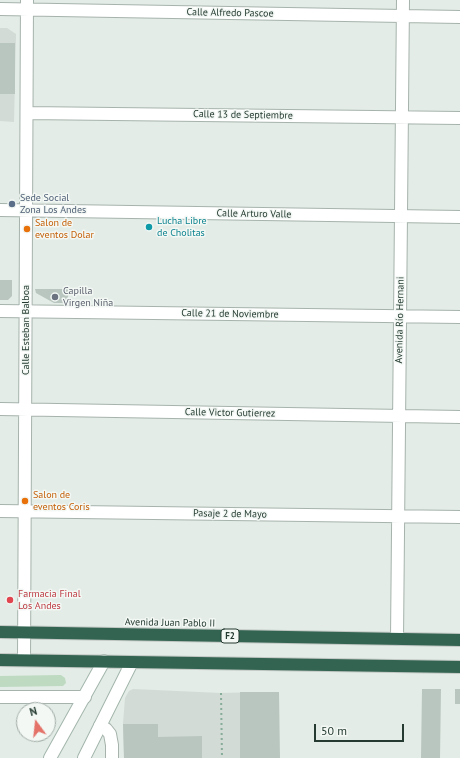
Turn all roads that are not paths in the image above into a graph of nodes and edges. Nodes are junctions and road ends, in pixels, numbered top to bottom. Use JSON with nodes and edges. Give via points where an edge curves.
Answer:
{"nodes":[{"id":1,"x":403,"y":0,"type":"edge"},
{"id":2,"x":27,"y":5,"type":"edge"},
{"id":3,"x":0,"y":9,"type":"edge"},
{"id":4,"x":403,"y":16,"type":"junction"},
{"id":5,"x":460,"y":17,"type":"edge"},
{"id":6,"x":27,"y":113,"type":"junction"},
{"id":7,"x":402,"y":117,"type":"junction"},
{"id":8,"x":460,"y":118,"type":"edge"},
{"id":9,"x":0,"y":210,"type":"edge"},
{"id":10,"x":26,"y":211,"type":"junction"},
{"id":11,"x":401,"y":216,"type":"junction"},
{"id":12,"x":460,"y":217,"type":"edge"},
{"id":13,"x":0,"y":311,"type":"edge"},
{"id":14,"x":26,"y":311,"type":"junction"},
{"id":15,"x":400,"y":316,"type":"junction"},
{"id":16,"x":460,"y":317,"type":"edge"},
{"id":17,"x":0,"y":409,"type":"edge"},
{"id":18,"x":26,"y":410,"type":"junction"},
{"id":19,"x":400,"y":416,"type":"junction"},
{"id":20,"x":460,"y":417,"type":"edge"},
{"id":21,"x":0,"y":511,"type":"edge"},
{"id":22,"x":25,"y":512,"type":"junction"},
{"id":23,"x":399,"y":516,"type":"junction"},
{"id":24,"x":460,"y":517,"type":"edge"},
{"id":25,"x":0,"y":632,"type":"edge"},
{"id":26,"x":24,"y":632,"type":"junction"},
{"id":27,"x":398,"y":639,"type":"junction"},
{"id":28,"x":460,"y":640,"type":"edge"},
{"id":29,"x":0,"y":660,"type":"edge"},
{"id":30,"x":24,"y":660,"type":"junction"},
{"id":31,"x":104,"y":661,"type":"junction"},
{"id":32,"x":132,"y":662,"type":"junction"},
{"id":33,"x":460,"y":666,"type":"edge"},
{"id":34,"x":0,"y":697,"type":"edge"},
{"id":35,"x":85,"y":697,"type":"junction"},
{"id":36,"x":100,"y":726,"type":"junction"},
{"id":37,"x":50,"y":758,"type":"edge"},
{"id":38,"x":84,"y":758,"type":"edge"},
{"id":39,"x":112,"y":758,"type":"edge"}],
"edges":[{"from":1,"to":4,"type":"street","name":"Avenida Río Hernani"},
{"from":2,"to":3,"type":"street","name":"Calle Alfredo Pascoe"},
{"from":2,"to":4,"type":"street","name":"Calle Alfredo Pascoe"},
{"from":2,"to":6,"type":"street","name":"Calle Esteban Balboa"},
{"from":4,"to":5,"type":"street","name":"Calle Alfredo Pascoe"},
{"from":4,"to":7,"type":"street","name":"Avenida Río Hernani"},
{"from":6,"to":7,"type":"street","name":"Calle 13 de Septiembre"},
{"from":6,"to":10,"type":"street","name":"Calle Esteban Balboa"},
{"from":7,"to":8,"type":"street","name":"Calle 13 de Septiembre"},
{"from":7,"to":11,"type":"street","name":"Avenida Río Hernani"},
{"from":9,"to":10,"type":"street","name":"Calle Arturo Valle"},
{"from":10,"to":11,"type":"street","name":"Calle Arturo Valle"},
{"from":10,"to":14,"type":"street","name":"Calle Esteban Balboa"},
{"from":11,"to":12,"type":"street","name":"Calle Arturo Valle"},
{"from":11,"to":15,"type":"street","name":"Avenida Río Hernani"},
{"from":13,"to":14,"type":"street","name":"Calle 21 de Noviembre"},
{"from":14,"to":15,"type":"street","name":"Calle 21 de Noviembre"},
{"from":14,"to":18,"type":"street","name":"Calle Esteban Balboa"},
{"from":15,"to":16,"type":"street","name":"Calle 21 de Noviembre"},
{"from":15,"to":19,"type":"street","name":"Avenida Río Hernani"},
{"from":17,"to":18,"type":"street","name":"Calle Victor Gutierrez"},
{"from":18,"to":19,"type":"street","name":"Calle Victor Gutierrez"},
{"from":18,"to":22,"type":"street","name":"Calle Esteban Balboa"},
{"from":19,"to":20,"type":"street","name":"Calle Victor Gutierrez"},
{"from":19,"to":23,"type":"street","name":"Avenida Río Hernani"},
{"from":21,"to":22,"type":"street","name":"Pasaje 2 de Mayo"},
{"from":22,"to":23,"type":"street","name":"Pasaje 2 de Mayo"},
{"from":22,"to":26,"type":"street","name":"Calle Esteban Balboa"},
{"from":23,"to":24,"type":"street","name":"Pasaje 2 de Mayo"},
{"from":23,"to":27,"type":"street","name":"Avenida Río Hernani"},
{"from":25,"to":26,"type":"highway","name":"Avenida Juan Pablo II","number":"F2"},
{"from":26,"to":27,"type":"highway","name":"Avenida Juan Pablo II","number":"F2"},
{"from":26,"to":30,"type":"street","name":"Calle Esteban Balboa"},
{"from":27,"to":28,"type":"highway","name":"Avenida Juan Pablo II","number":"F2"},
{"from":29,"to":30,"type":"highway"},
{"from":30,"to":31,"type":"highway"},
{"from":31,"to":32,"type":"highway"},
{"from":31,"to":35,"type":"street"},
{"from":32,"to":33,"type":"highway"},
{"from":32,"to":36,"type":"street"},
{"from":34,"to":35,"type":"street"},
{"from":35,"to":37,"type":"street"},
{"from":36,"to":38,"type":"street"},
{"from":36,"to":39,"type":"street","via":[[110,734]]}]}
